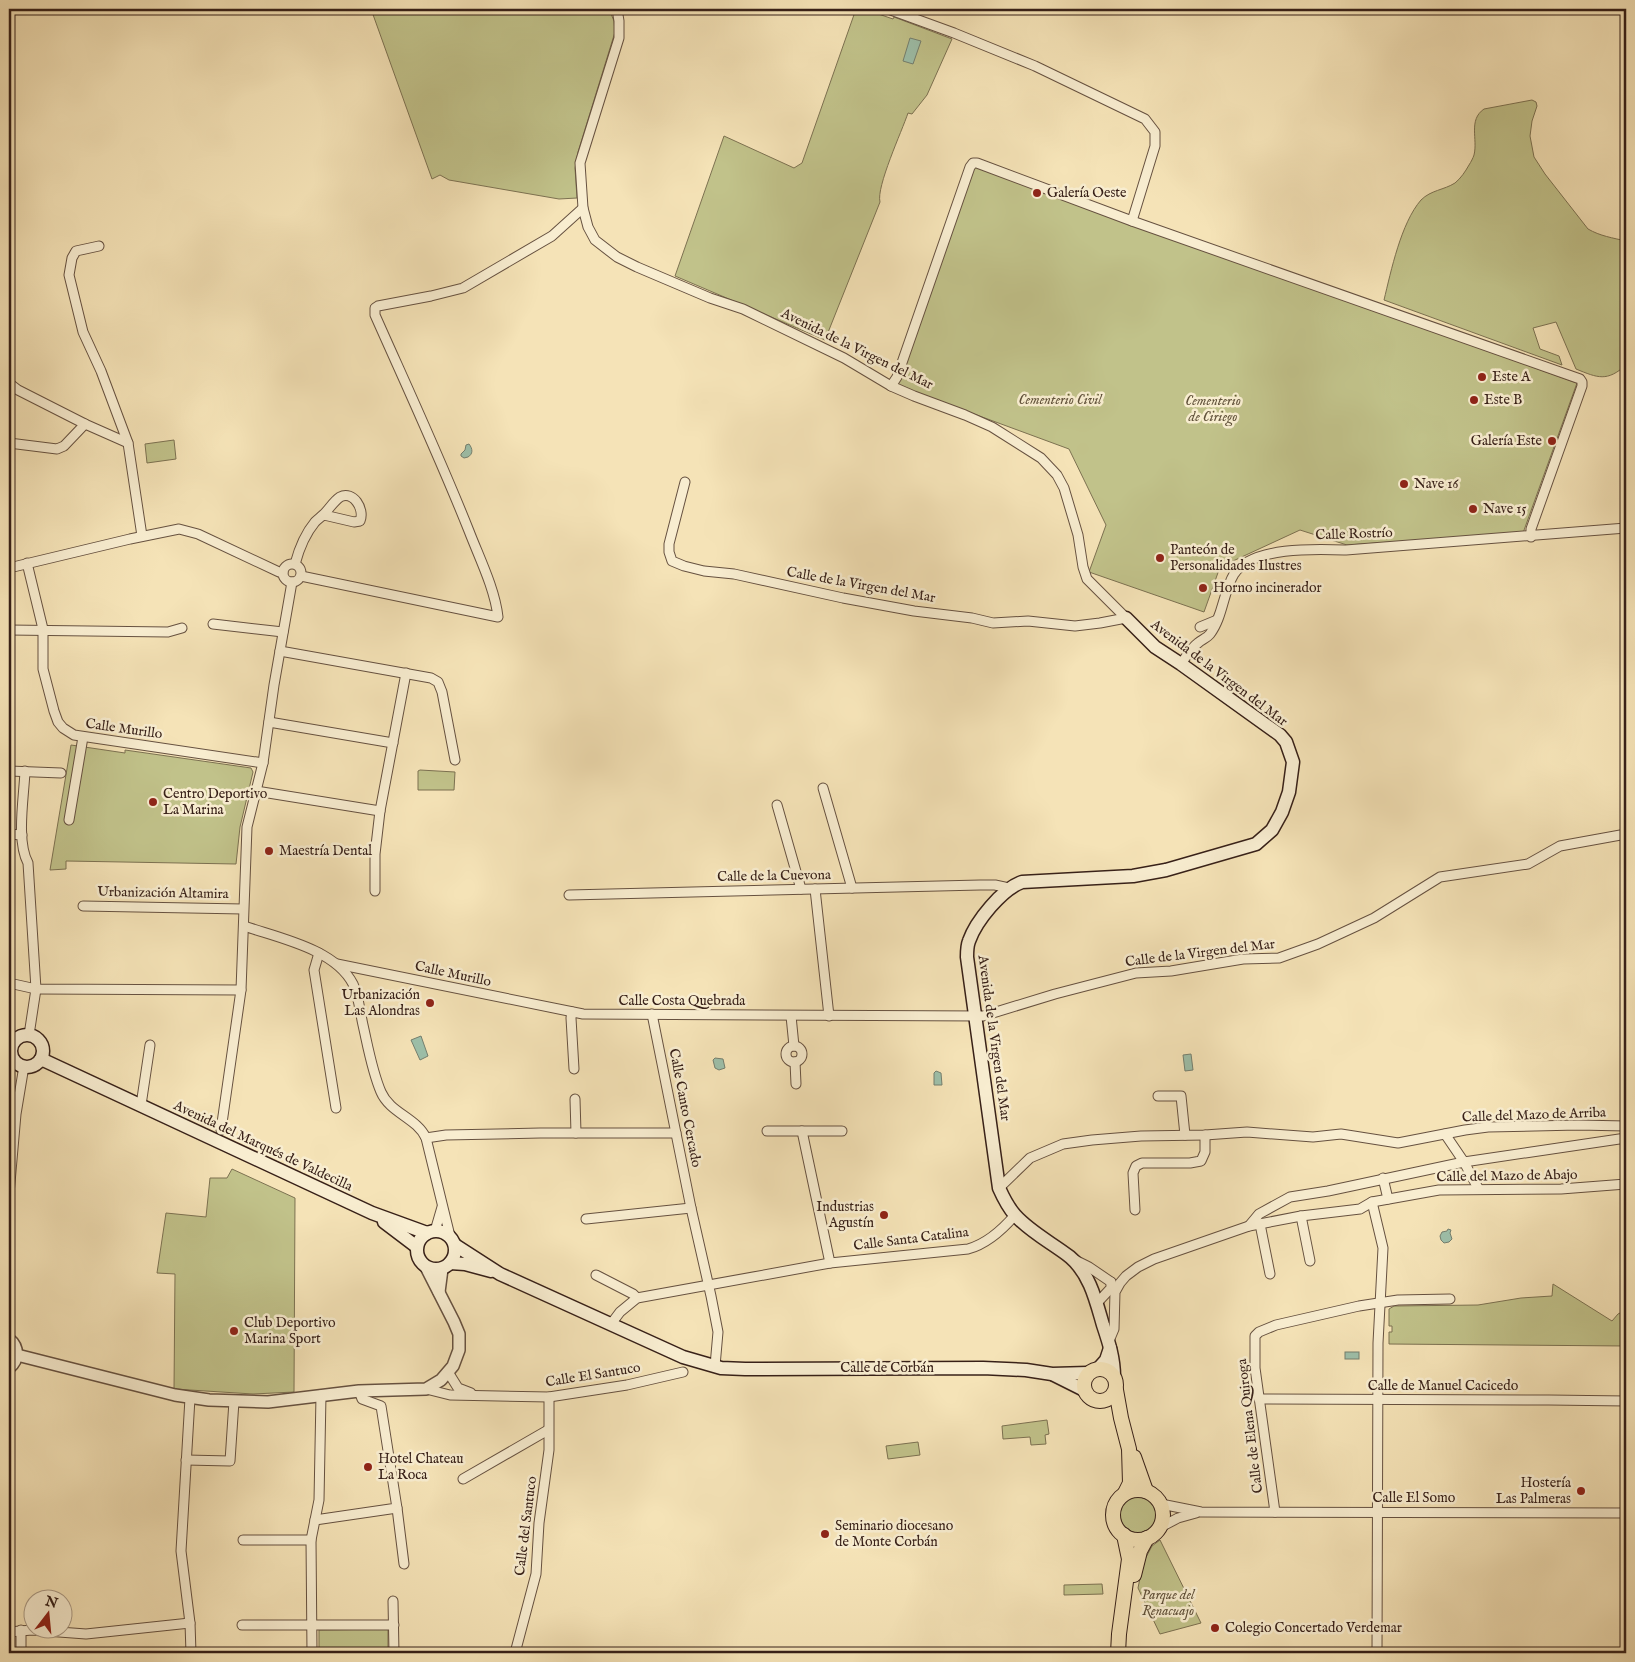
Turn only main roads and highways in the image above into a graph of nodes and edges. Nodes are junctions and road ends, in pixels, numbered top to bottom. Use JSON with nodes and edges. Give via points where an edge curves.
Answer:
{"nodes":[{"id":1,"x":1126,"y":618,"type":"road end"},
{"id":2,"x":11,"y":1045,"type":"edge"},
{"id":3,"x":41,"y":1059,"type":"junction"},
{"id":4,"x":372,"y":1213,"type":"junction"},
{"id":5,"x":431,"y":1232,"type":"junction"},
{"id":6,"x":452,"y":1241,"type":"junction"},
{"id":7,"x":417,"y":1247,"type":"junction"},
{"id":8,"x":446,"y":1266,"type":"junction"},
{"id":9,"x":500,"y":1274,"type":"junction"},
{"id":10,"x":1109,"y":1344,"type":"junction"},
{"id":11,"x":1093,"y":1371,"type":"junction"},
{"id":12,"x":1052,"y":1374,"type":"junction"},
{"id":13,"x":1115,"y":1384,"type":"junction"},
{"id":14,"x":1084,"y":1390,"type":"junction"},
{"id":15,"x":1102,"y":1401,"type":"junction"},
{"id":16,"x":1121,"y":1418,"type":"junction"},
{"id":17,"x":1129,"y":1449,"type":"junction"},
{"id":18,"x":1146,"y":1491,"type":"junction"},
{"id":19,"x":1125,"y":1493,"type":"junction"},
{"id":20,"x":1124,"y":1535,"type":"junction"},
{"id":21,"x":1147,"y":1538,"type":"junction"},
{"id":22,"x":1118,"y":1653,"type":"edge"},
{"id":23,"x":1125,"y":1653,"type":"edge"}],
"edges":[{"from":1,"to":10,"type":"main road","name":"Avenida de la Virgen del Mar","via":[[1155,647],[1268,726],[1286,742],[1293,762],[1289,792],[1282,812],[1272,830],[1256,844],[1166,870],[1133,876],[1022,882],[1008,888],[995,903],[967,947],[999,1188],[1015,1215],[1080,1267],[1097,1304]]},
{"from":2,"to":3,"type":"main road","via":[[15,1061],[24,1066],[34,1065]]},
{"from":2,"to":3,"type":"main road","via":[[29,1035],[42,1044]]},
{"from":3,"to":4,"type":"main road","name":"Avenida del Marqués de Valdecilla"},
{"from":4,"to":5,"type":"main road","name":"Avenida del Marqués de Valdecilla"},
{"from":4,"to":7,"type":"main road","name":"Avenida del Marqués de Valdecilla"},
{"from":5,"to":6,"type":"main road","via":[[443,1232]]},
{"from":5,"to":7,"type":"main road","via":[[419,1240]]},
{"from":6,"to":8,"type":"main road","via":[[454,1255]]},
{"from":6,"to":9,"type":"main road"},
{"from":7,"to":8,"type":"main road","via":[[419,1260],[426,1267]]},
{"from":8,"to":9,"type":"main road","via":[[465,1264]]},
{"from":9,"to":12,"type":"main road","name":"Calle de Corbán","via":[[683,1357],[718,1367],[745,1370],[983,1368]]},
{"from":10,"to":11,"type":"main road","name":"Avenida de la Virgen del Mar","via":[[1106,1360]]},
{"from":10,"to":13,"type":"main road","name":"Avenida de la Virgen del Mar"},
{"from":11,"to":12,"type":"main road","name":"Calle de Corbán"},
{"from":11,"to":13,"type":"main road","via":[[1104,1370]]},
{"from":11,"to":14,"type":"main road","via":[[1084,1381]]},
{"from":12,"to":14,"type":"main road","name":"Calle de Corbán"},
{"from":13,"to":15,"type":"main road","via":[[1108,1399]]},
{"from":13,"to":16,"type":"main road"},
{"from":14,"to":15,"type":"main road","via":[[1088,1397]]},
{"from":15,"to":16,"type":"main road"},
{"from":16,"to":17,"type":"main road"},
{"from":17,"to":18,"type":"main road"},
{"from":17,"to":19,"type":"main road","via":[[1130,1483]]},
{"from":18,"to":19,"type":"main road"},
{"from":18,"to":21,"type":"main road","via":[[1157,1499],[1163,1512],[1159,1528]]},
{"from":19,"to":20,"type":"main road","via":[[1113,1514],[1116,1526]]},
{"from":20,"to":21,"type":"main road","via":[[1131,1539]]},
{"from":20,"to":22,"type":"main road","via":[[1128,1559]]},
{"from":21,"to":23,"type":"main road","via":[[1135,1566]]}]}
